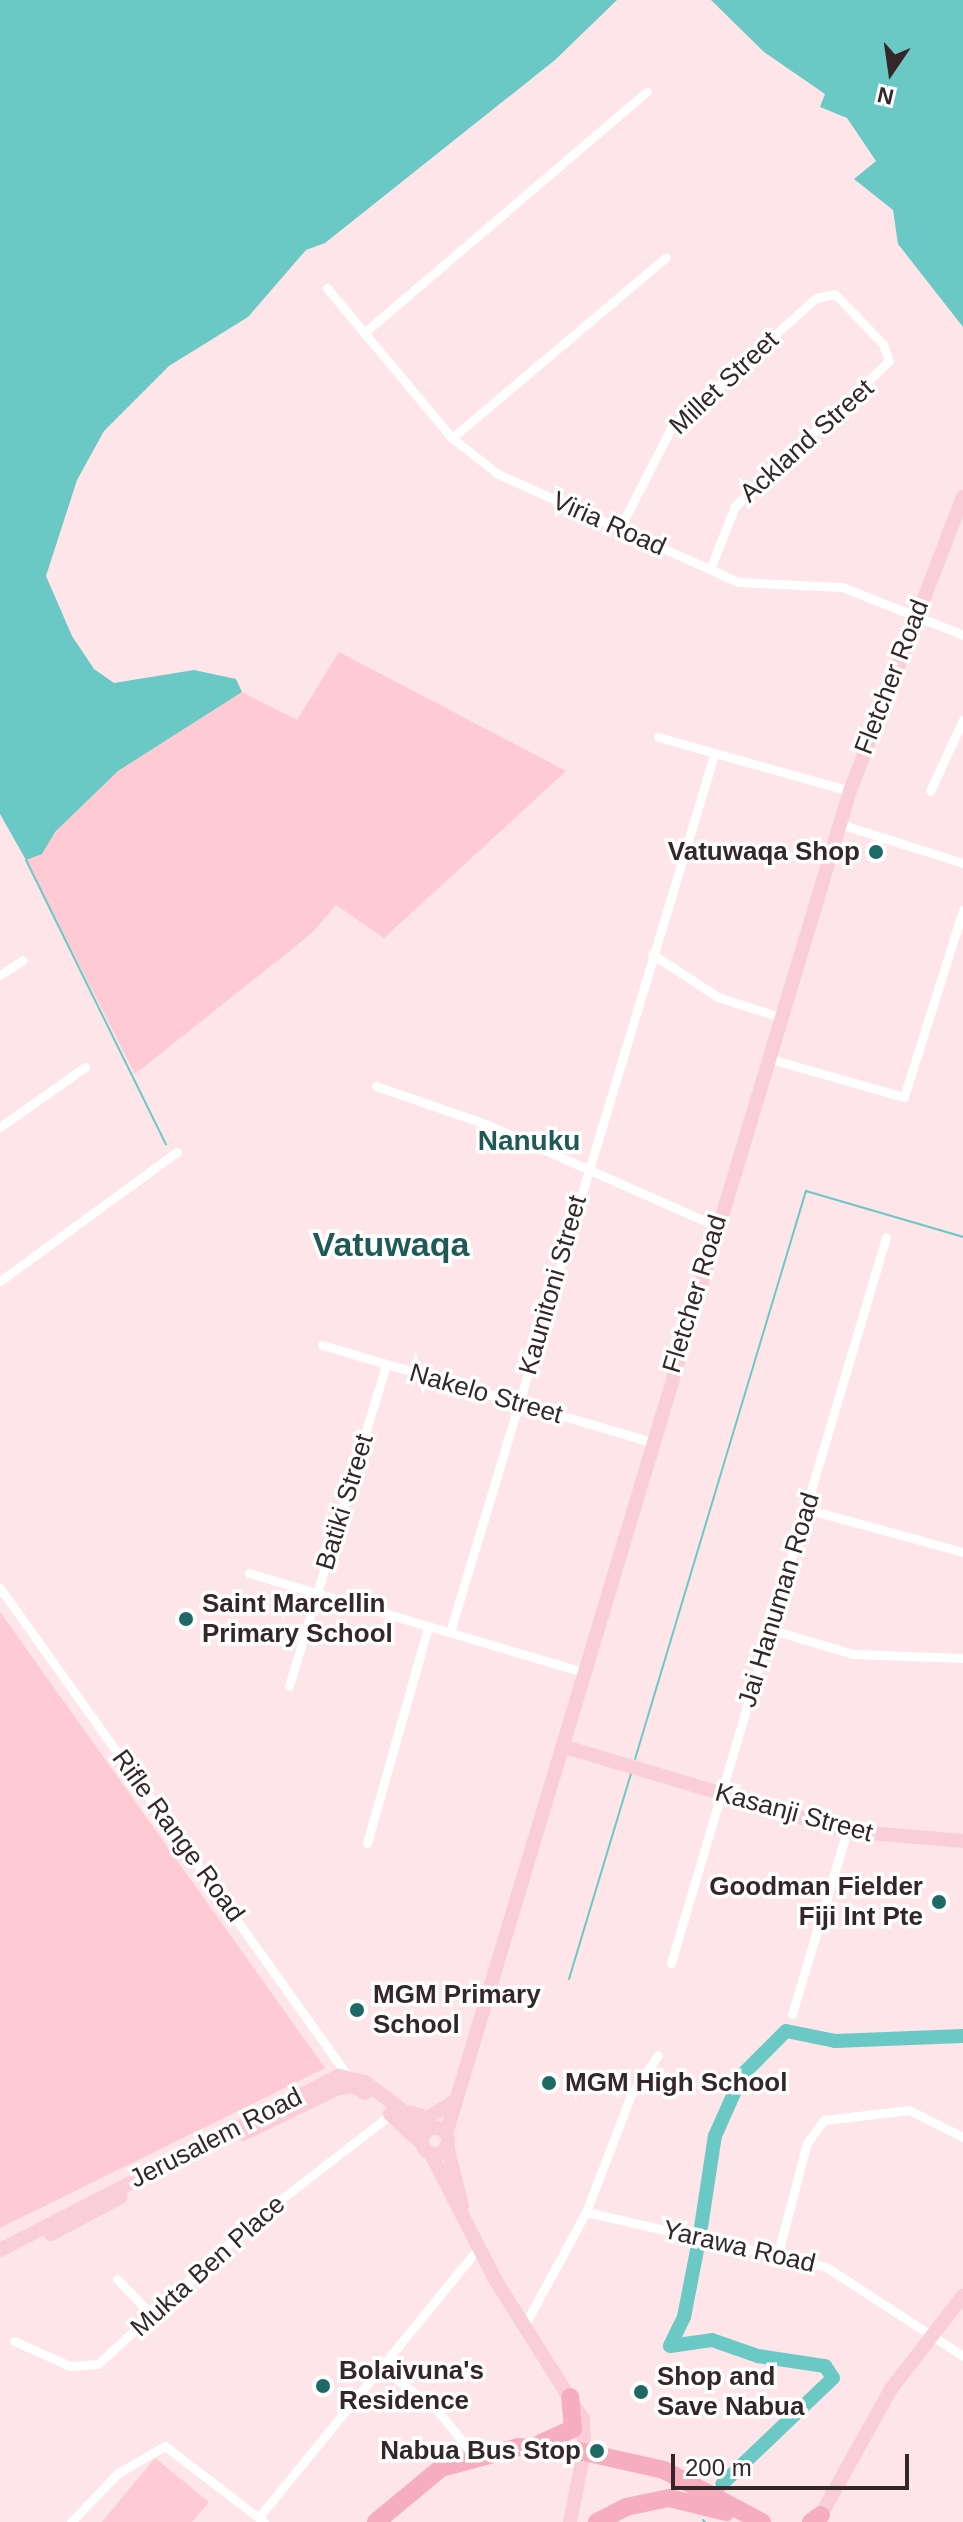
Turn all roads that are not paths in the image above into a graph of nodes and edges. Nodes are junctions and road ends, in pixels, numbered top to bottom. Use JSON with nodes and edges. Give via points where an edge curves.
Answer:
{"nodes":[{"id":1,"x":647,"y":91,"type":"dead end"},
{"id":2,"x":666,"y":257,"type":"dead end"},
{"id":3,"x":327,"y":288,"type":"dead end"},
{"id":4,"x":862,"y":322,"type":"joint"},
{"id":5,"x":364,"y":333,"type":"junction"},
{"id":6,"x":452,"y":438,"type":"junction"},
{"id":7,"x":963,"y":497,"type":"edge"},
{"id":8,"x":619,"y":530,"type":"junction"},
{"id":9,"x":710,"y":569,"type":"junction"},
{"id":10,"x":916,"y":614,"type":"junction"},
{"id":11,"x":963,"y":635,"type":"edge"},
{"id":12,"x":963,"y":720,"type":"edge"},
{"id":13,"x":658,"y":737,"type":"dead end"},
{"id":14,"x":714,"y":755,"type":"junction"},
{"id":15,"x":850,"y":791,"type":"junction"},
{"id":16,"x":930,"y":791,"type":"dead end"},
{"id":17,"x":840,"y":824,"type":"junction"},
{"id":18,"x":963,"y":863,"type":"edge"},
{"id":19,"x":963,"y":910,"type":"edge"},
{"id":20,"x":652,"y":954,"type":"junction"},
{"id":21,"x":23,"y":960,"type":"dead end"},
{"id":22,"x":0,"y":975,"type":"edge"},
{"id":23,"x":780,"y":1017,"type":"junction"},
{"id":24,"x":767,"y":1058,"type":"junction"},
{"id":25,"x":85,"y":1067,"type":"dead end"},
{"id":26,"x":376,"y":1086,"type":"dead end"},
{"id":27,"x":0,"y":1127,"type":"edge"},
{"id":28,"x":177,"y":1152,"type":"dead end"},
{"id":29,"x":586,"y":1169,"type":"junction"},
{"id":30,"x":716,"y":1226,"type":"junction"},
{"id":31,"x":886,"y":1237,"type":"dead end"},
{"id":32,"x":0,"y":1281,"type":"edge"},
{"id":33,"x":322,"y":1345,"type":"dead end"},
{"id":34,"x":386,"y":1364,"type":"junction"},
{"id":35,"x":519,"y":1403,"type":"junction"},
{"id":36,"x":651,"y":1442,"type":"junction"},
{"id":37,"x":806,"y":1509,"type":"junction"},
{"id":38,"x":963,"y":1552,"type":"edge"},
{"id":39,"x":249,"y":1573,"type":"dead end"},
{"id":40,"x":0,"y":1588,"type":"edge"},
{"id":41,"x":318,"y":1593,"type":"junction"},
{"id":42,"x":428,"y":1627,"type":"junction"},
{"id":43,"x":769,"y":1629,"type":"junction"},
{"id":44,"x":450,"y":1632,"type":"junction"},
{"id":45,"x":963,"y":1658,"type":"edge"},
{"id":46,"x":584,"y":1672,"type":"junction"},
{"id":47,"x":289,"y":1686,"type":"dead end"},
{"id":48,"x":562,"y":1746,"type":"junction"},
{"id":49,"x":722,"y":1794,"type":"junction"},
{"id":50,"x":847,"y":1831,"type":"junction"},
{"id":51,"x":963,"y":1841,"type":"edge"},
{"id":52,"x":367,"y":1843,"type":"dead end"},
{"id":53,"x":671,"y":1963,"type":"dead end"},
{"id":54,"x":792,"y":2014,"type":"dead end"},
{"id":55,"x":658,"y":2055,"type":"dead end"},
{"id":56,"x":351,"y":2081,"type":"junction"},
{"id":57,"x":379,"y":2093,"type":"junction"},
{"id":58,"x":455,"y":2101,"type":"junction"},
{"id":59,"x":390,"y":2115,"type":"junction"},
{"id":60,"x":963,"y":2137,"type":"edge"},
{"id":61,"x":435,"y":2139,"type":"junction"},
{"id":62,"x":586,"y":2212,"type":"junction"},
{"id":63,"x":479,"y":2247,"type":"junction"},
{"id":64,"x":0,"y":2250,"type":"edge"},
{"id":65,"x":777,"y":2257,"type":"junction"},
{"id":66,"x":0,"y":2260,"type":"edge"},
{"id":67,"x":117,"y":2279,"type":"dead end"},
{"id":68,"x":963,"y":2296,"type":"edge"},
{"id":69,"x":153,"y":2316,"type":"junction"},
{"id":70,"x":523,"y":2328,"type":"junction"},
{"id":71,"x":932,"y":2336,"type":"junction"},
{"id":72,"x":14,"y":2341,"type":"dead end"},
{"id":73,"x":963,"y":2356,"type":"edge"},
{"id":74,"x":383,"y":2369,"type":"junction"},
{"id":75,"x":570,"y":2397,"type":"junction"},
{"id":76,"x":519,"y":2447,"type":"junction"},
{"id":77,"x":584,"y":2452,"type":"junction"},
{"id":78,"x":474,"y":2455,"type":"junction"},
{"id":79,"x":262,"y":2520,"type":"edge"},
{"id":80,"x":816,"y":2520,"type":"edge"},
{"id":81,"x":71,"y":2522,"type":"edge"},
{"id":82,"x":376,"y":2522,"type":"edge"},
{"id":83,"x":570,"y":2522,"type":"edge"},
{"id":84,"x":597,"y":2522,"type":"edge"},
{"id":85,"x":741,"y":2522,"type":"edge"},
{"id":86,"x":762,"y":2522,"type":"edge"}],
"edges":[{"from":1,"to":5,"type":"street"},
{"from":2,"to":6,"type":"street"},
{"from":3,"to":5,"type":"street","name":"Viria Road"},
{"from":4,"to":8,"type":"street","name":"Millet Street","via":[[835,294],[816,298],[671,428]]},
{"from":4,"to":9,"type":"street","name":"Ackland Street","via":[[889,361],[735,506]]},
{"from":5,"to":6,"type":"street","name":"Viria Road"},
{"from":6,"to":8,"type":"street","name":"Viria Road","via":[[498,474]]},
{"from":7,"to":10,"type":"main road","name":"Fletcher Road"},
{"from":8,"to":9,"type":"street","name":"Viria Road"},
{"from":9,"to":10,"type":"street","name":"Viria Road","via":[[754,584],[842,587]]},
{"from":10,"to":11,"type":"street","name":"Viria Road"},
{"from":10,"to":15,"type":"main road","name":"Fletcher Road"},
{"from":12,"to":16,"type":"street"},
{"from":13,"to":14,"type":"street"},
{"from":14,"to":15,"type":"street"},
{"from":14,"to":20,"type":"street","name":"Kaunitoni Street"},
{"from":15,"to":17,"type":"main road","name":"Fletcher Road"},
{"from":17,"to":18,"type":"street"},
{"from":17,"to":23,"type":"main road","name":"Fletcher Road"},
{"from":19,"to":24,"type":"street","via":[[904,1097]]},
{"from":20,"to":23,"type":"street","via":[[718,997]]},
{"from":20,"to":29,"type":"street","name":"Kaunitoni Street"},
{"from":21,"to":22,"type":"street"},
{"from":23,"to":24,"type":"main road","name":"Fletcher Road"},
{"from":24,"to":30,"type":"main road","name":"Fletcher Road"},
{"from":25,"to":27,"type":"street"},
{"from":26,"to":29,"type":"street","via":[[486,1124]]},
{"from":28,"to":32,"type":"street"},
{"from":29,"to":30,"type":"street"},
{"from":29,"to":35,"type":"street","name":"Kaunitoni Street"},
{"from":30,"to":36,"type":"main road","name":"Fletcher Road"},
{"from":31,"to":37,"type":"street","name":"Jai Hanuman Road"},
{"from":33,"to":34,"type":"street","name":"Nakelo Street"},
{"from":34,"to":35,"type":"street","name":"Nakelo Street"},
{"from":34,"to":41,"type":"street","name":"Batiki Street"},
{"from":35,"to":36,"type":"street","name":"Nakelo Street"},
{"from":35,"to":44,"type":"street","name":"Kaunitoni Street"},
{"from":36,"to":46,"type":"main road","name":"Fletcher Road"},
{"from":37,"to":38,"type":"street"},
{"from":37,"to":43,"type":"street","name":"Jai Hanuman Road"},
{"from":39,"to":41,"type":"street"},
{"from":40,"to":56,"type":"street","name":"Rifle Range Road"},
{"from":41,"to":42,"type":"street"},
{"from":41,"to":47,"type":"street","name":"Batiki Street"},
{"from":42,"to":44,"type":"street"},
{"from":42,"to":52,"type":"street"},
{"from":43,"to":45,"type":"street","via":[[853,1654]]},
{"from":43,"to":49,"type":"street","name":"Jai Hanuman Road"},
{"from":44,"to":46,"type":"street"},
{"from":46,"to":48,"type":"main road","name":"Fletcher Road"},
{"from":48,"to":49,"type":"main road","name":"Kasanji Street"},
{"from":48,"to":58,"type":"main road","name":"Fletcher Road"},
{"from":49,"to":50,"type":"main road","name":"Kasanji Street"},
{"from":49,"to":53,"type":"street","name":"Jai Hanuman Road"},
{"from":50,"to":51,"type":"main road","name":"Kasanji Street"},
{"from":50,"to":54,"type":"street"},
{"from":55,"to":62,"type":"street","via":[[631,2095]]},
{"from":56,"to":57,"type":"main road"},
{"from":56,"to":59,"type":"main road"},
{"from":56,"to":64,"type":"main road","name":"Jerusalem Road","via":[[294,2097]]},
{"from":56,"to":66,"type":"main road","name":"Jerusalem Road"},
{"from":57,"to":58,"type":"main road","via":[[427,2118]]},
{"from":57,"to":61,"type":"main road"},
{"from":58,"to":61,"type":"main road","name":"Fletcher Road"},
{"from":59,"to":61,"type":"main road"},
{"from":59,"to":69,"type":"street","name":"Mukta Ben Place","via":[[253,2221]]},
{"from":60,"to":65,"type":"street","via":[[909,2110],[824,2120],[807,2143]]},
{"from":61,"to":63,"type":"main road"},
{"from":62,"to":65,"type":"street","name":"Yarawa Road"},
{"from":62,"to":70,"type":"street"},
{"from":63,"to":70,"type":"main road"},
{"from":63,"to":74,"type":"street"},
{"from":65,"to":71,"type":"street","name":"Yarawa Road","via":[[826,2267]]},
{"from":67,"to":69,"type":"street"},
{"from":68,"to":71,"type":"main road"},
{"from":69,"to":72,"type":"street","name":"Mukta Ben Place","via":[[89,2368]]},
{"from":70,"to":75,"type":"main road"},
{"from":71,"to":73,"type":"street","name":"Yarawa Road"},
{"from":71,"to":80,"type":"main road","via":[[891,2389]]},
{"from":74,"to":78,"type":"street","via":[[435,2408]]},
{"from":74,"to":79,"type":"street"},
{"from":75,"to":76,"type":"highway","via":[[571,2432]]},
{"from":75,"to":77,"type":"main road","via":[[583,2419]]},
{"from":76,"to":77,"type":"highway"},
{"from":76,"to":78,"type":"highway"},
{"from":77,"to":83,"type":"main road"},
{"from":77,"to":86,"type":"highway","via":[[690,2480]]},
{"from":78,"to":82,"type":"highway","via":[[418,2484]]},
{"from":79,"to":81,"type":"street","via":[[165,2446],[118,2473]]},
{"from":84,"to":85,"type":"highway","via":[[626,2507],[669,2498],[711,2504]]}]}
